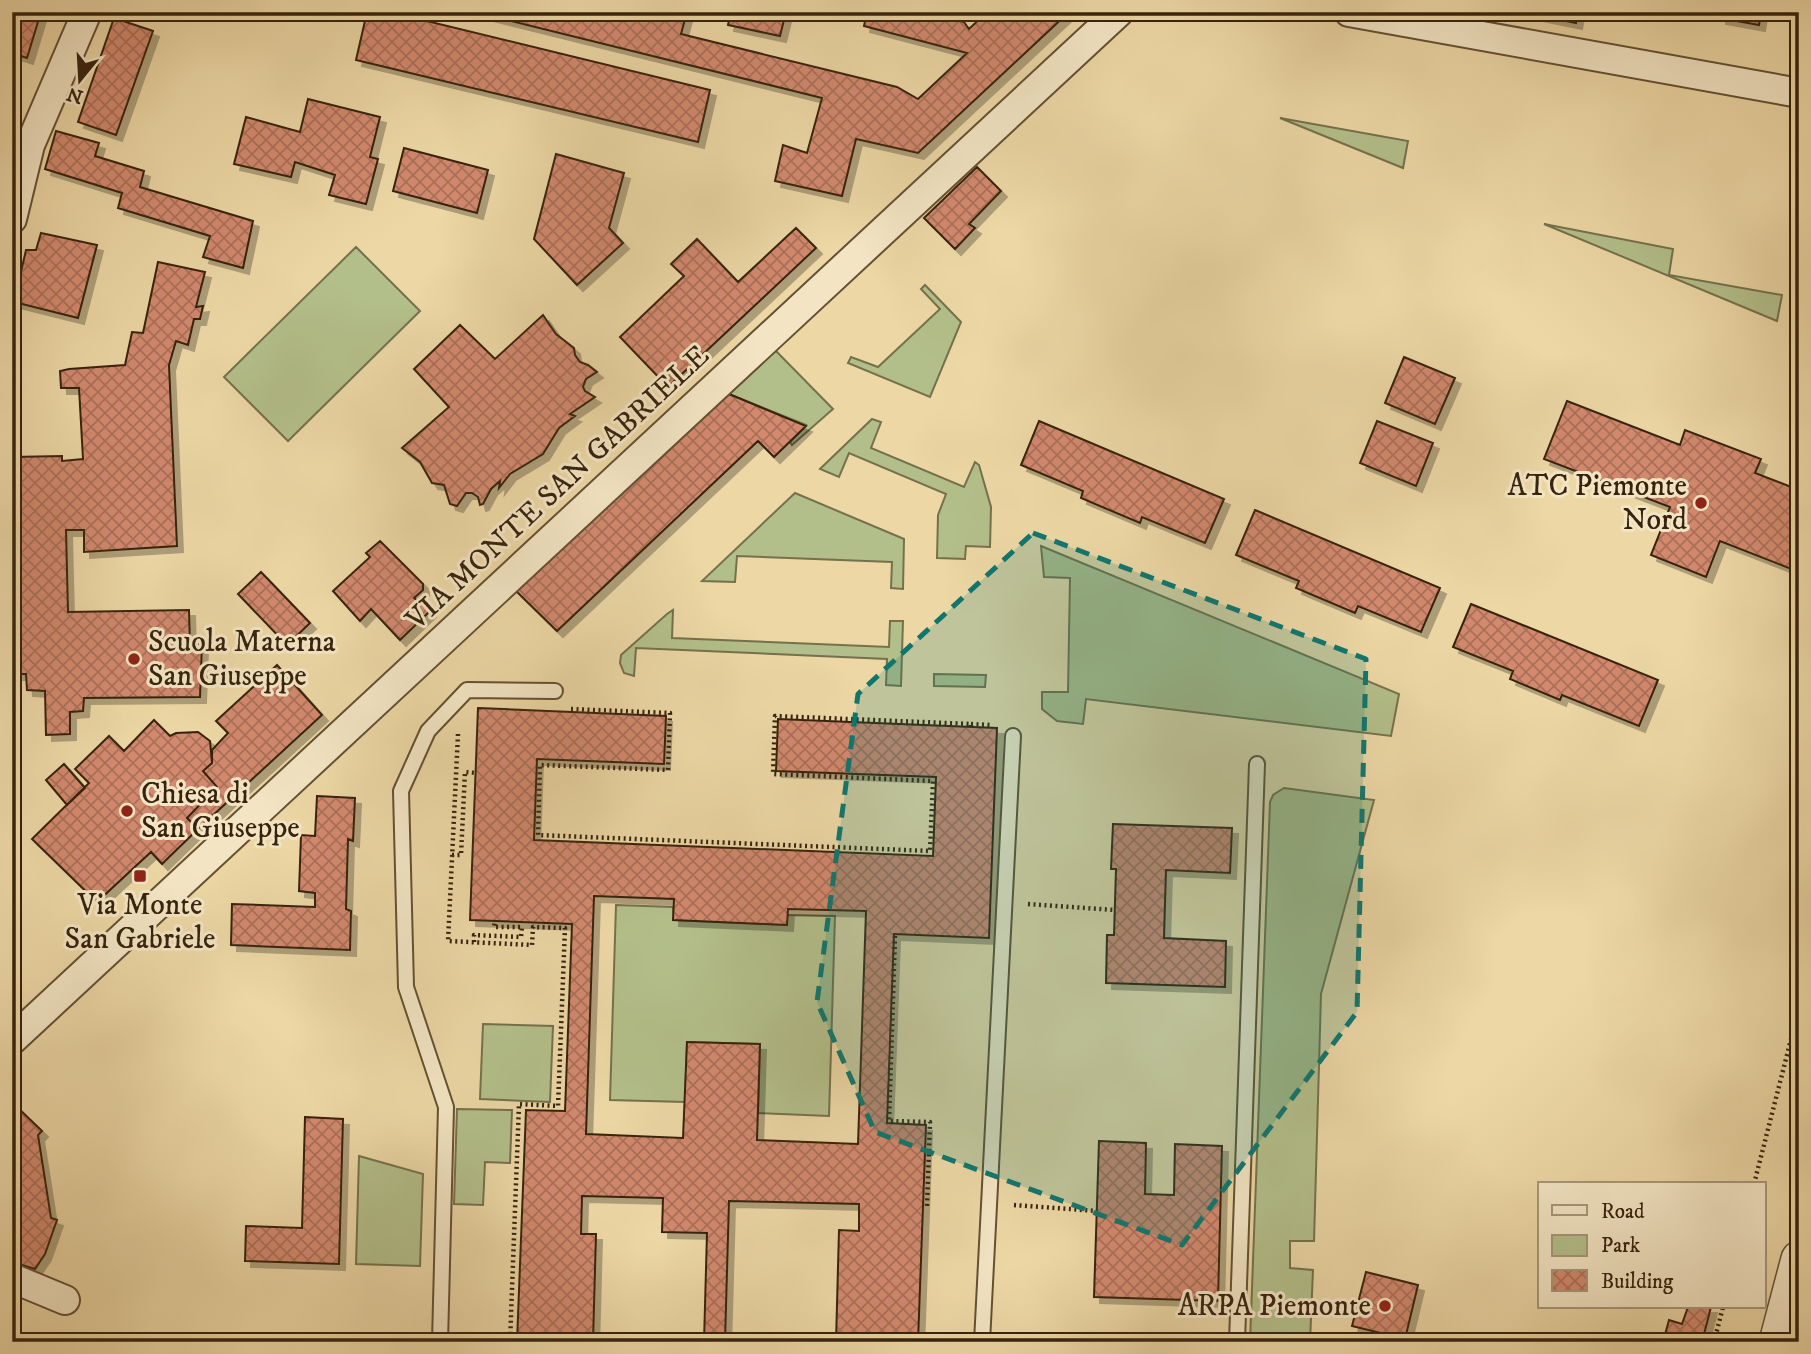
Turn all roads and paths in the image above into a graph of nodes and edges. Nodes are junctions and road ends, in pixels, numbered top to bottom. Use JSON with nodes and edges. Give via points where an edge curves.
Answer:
{"nodes":[{"id":1,"x":87,"y":12,"type":"edge"},
{"id":2,"x":1119,"y":12,"type":"edge"},
{"id":3,"x":1349,"y":12,"type":"edge"},
{"id":4,"x":1799,"y":93,"type":"edge"},
{"id":5,"x":12,"y":219,"type":"edge"},
{"id":6,"x":555,"y":691,"type":"dead end"},
{"id":7,"x":606,"y":710,"type":"dead end"},
{"id":8,"x":994,"y":725,"type":"dead end"},
{"id":9,"x":458,"y":730,"type":"dead end"},
{"id":10,"x":1013,"y":736,"type":"dead end"},
{"id":11,"x":1257,"y":764,"type":"dead end"},
{"id":12,"x":476,"y":773,"type":"dead end"},
{"id":13,"x":452,"y":855,"type":"junction"},
{"id":14,"x":1021,"y":904,"type":"dead end"},
{"id":15,"x":1115,"y":910,"type":"dead end"},
{"id":16,"x":495,"y":921,"type":"dead end"},
{"id":17,"x":895,"y":936,"type":"dead end"},
{"id":18,"x":474,"y":942,"type":"junction"},
{"id":19,"x":1799,"y":1009,"type":"edge"},
{"id":20,"x":561,"y":1021,"type":"junction"},
{"id":21,"x":568,"y":1022,"type":"dead end"},
{"id":22,"x":12,"y":1040,"type":"edge"},
{"id":23,"x":1755,"y":1182,"type":"edge"},
{"id":24,"x":1006,"y":1205,"type":"dead end"},
{"id":25,"x":923,"y":1206,"type":"dead end"},
{"id":26,"x":1097,"y":1212,"type":"dead end"},
{"id":27,"x":1799,"y":1259,"type":"edge"},
{"id":28,"x":12,"y":1278,"type":"edge"},
{"id":29,"x":65,"y":1300,"type":"dead end"},
{"id":30,"x":1723,"y":1308,"type":"edge"},
{"id":31,"x":440,"y":1342,"type":"edge"},
{"id":32,"x":510,"y":1342,"type":"edge"},
{"id":33,"x":982,"y":1342,"type":"edge"},
{"id":34,"x":1237,"y":1342,"type":"edge"},
{"id":35,"x":1714,"y":1342,"type":"edge"},
{"id":36,"x":1777,"y":1342,"type":"edge"}],
"edges":[{"from":1,"to":5,"type":"street","via":[[30,145]]},
{"from":2,"to":22,"type":"street","name":"VIA MONTE SAN GABRIELE"},
{"from":3,"to":4,"type":"street"},
{"from":6,"to":31,"type":"lane","via":[[467,690],[428,731],[401,791],[406,987],[446,1107]]},
{"from":7,"to":8,"type":"path","via":[[670,713],[668,770],[540,765],[537,835],[930,851],[933,781],[772,774],[775,716]]},
{"from":9,"to":13,"type":"path"},
{"from":10,"to":33,"type":"lane"},
{"from":11,"to":34,"type":"lane"},
{"from":12,"to":13,"type":"path","via":[[465,772],[461,855]]},
{"from":13,"to":18,"type":"path","via":[[448,941]]},
{"from":14,"to":15,"type":"path"},
{"from":16,"to":18,"type":"path","via":[[495,927],[522,927],[521,937],[474,935]]},
{"from":17,"to":25,"type":"path","via":[[888,1121],[930,1122],[927,1206]]},
{"from":18,"to":20,"type":"path","via":[[532,945],[533,927],[565,928]]},
{"from":19,"to":23,"type":"path"},
{"from":20,"to":21,"type":"path"},
{"from":20,"to":32,"type":"path","via":[[558,1106],[519,1104]]},
{"from":24,"to":26,"type":"path"},
{"from":27,"to":36,"type":"street"},
{"from":28,"to":29,"type":"street"},
{"from":30,"to":35,"type":"path"}]}
